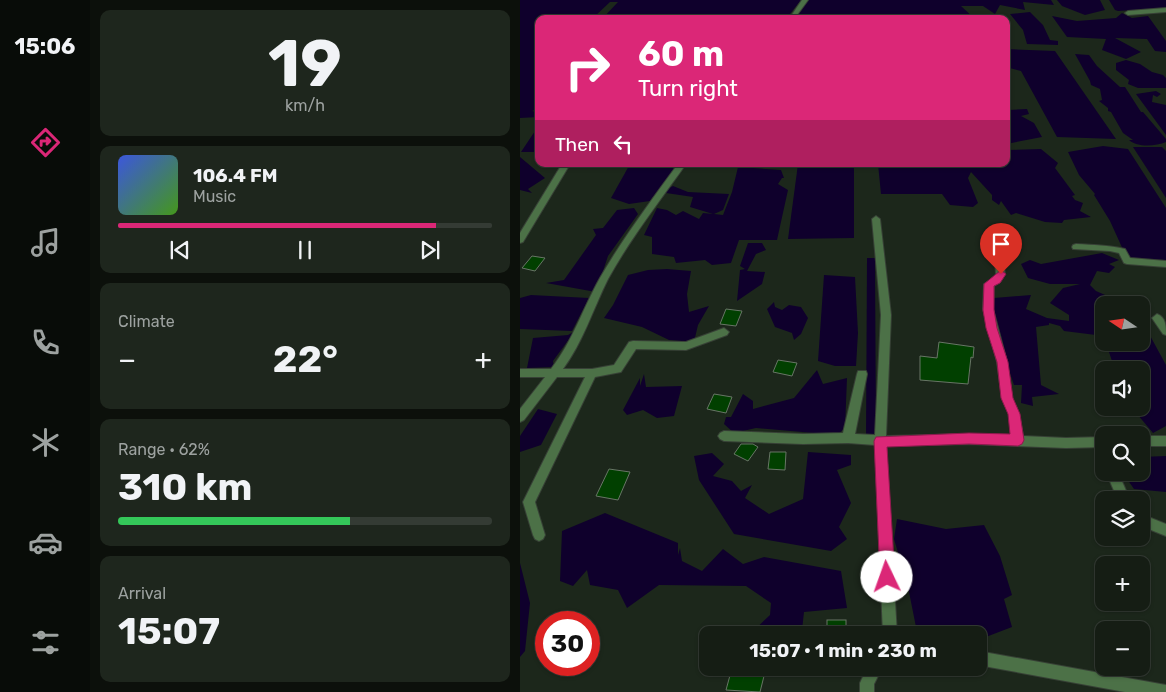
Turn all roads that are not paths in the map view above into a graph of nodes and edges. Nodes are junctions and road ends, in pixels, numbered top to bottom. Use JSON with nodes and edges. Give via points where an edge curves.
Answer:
{"nodes":[{"id":1,"x":805,"y":0,"type":"edge"},
{"id":2,"x":1166,"y":10,"type":"edge"},
{"id":3,"x":1128,"y":13,"type":"dead end"},
{"id":4,"x":794,"y":15,"type":"edge"},
{"id":5,"x":564,"y":167,"type":"edge"},
{"id":6,"x":680,"y":167,"type":"edge"},
{"id":7,"x":876,"y":219,"type":"dead end"},
{"id":8,"x":1003,"y":239,"type":"dead end"},
{"id":9,"x":520,"y":240,"type":"edge"},
{"id":10,"x":1076,"y":247,"type":"dead end"},
{"id":11,"x":1166,"y":264,"type":"edge"},
{"id":12,"x":1157,"y":318,"type":"dead end"},
{"id":13,"x":1166,"y":331,"type":"edge"},
{"id":14,"x":724,"y":332,"type":"dead end"},
{"id":15,"x":520,"y":373,"type":"edge"},
{"id":16,"x":592,"y":373,"type":"junction"},
{"id":17,"x":554,"y":374,"type":"junction"},
{"id":18,"x":862,"y":374,"type":"dead end"},
{"id":19,"x":520,"y":417,"type":"edge"},
{"id":20,"x":724,"y":436,"type":"dead end"},
{"id":21,"x":848,"y":438,"type":"junction"},
{"id":22,"x":1018,"y":440,"type":"junction"},
{"id":23,"x":880,"y":441,"type":"junction"},
{"id":24,"x":1150,"y":441,"type":"edge"},
{"id":25,"x":1166,"y":441,"type":"edge"},
{"id":26,"x":1095,"y":442,"type":"edge"},
{"id":27,"x":1150,"y":524,"type":"edge"},
{"id":28,"x":1166,"y":530,"type":"edge"},
{"id":29,"x":539,"y":535,"type":"dead end"},
{"id":30,"x":890,"y":626,"type":"edge"},
{"id":31,"x":987,"y":660,"type":"edge"},
{"id":32,"x":870,"y":676,"type":"edge"},
{"id":33,"x":867,"y":692,"type":"edge"},
{"id":34,"x":1166,"y":692,"type":"edge"}],
"edges":[{"from":1,"to":4,"type":"street"},
{"from":2,"to":3,"type":"street"},
{"from":5,"to":9,"type":"street"},
{"from":6,"to":17,"type":"street","via":[[642,218],[604,279]]},
{"from":7,"to":23,"type":"street","via":[[886,315]]},
{"from":8,"to":22,"type":"street","via":[[986,240],[999,261],[1001,274],[989,284],[988,310]]},
{"from":10,"to":11,"type":"street","via":[[1110,248],[1122,251],[1127,261]]},
{"from":12,"to":13,"type":"street"},
{"from":14,"to":16,"type":"street","via":[[686,346],[633,345],[617,369]]},
{"from":15,"to":17,"type":"street"},
{"from":16,"to":17,"type":"street"},
{"from":16,"to":29,"type":"street","via":[[528,502]]},
{"from":17,"to":19,"type":"street"},
{"from":18,"to":21,"type":"street"},
{"from":20,"to":21,"type":"street"},
{"from":21,"to":23,"type":"street"},
{"from":22,"to":23,"type":"street"},
{"from":22,"to":26,"type":"street"},
{"from":23,"to":30,"type":"street"},
{"from":24,"to":25,"type":"street"},
{"from":27,"to":28,"type":"street"},
{"from":31,"to":34,"type":"street"},
{"from":32,"to":33,"type":"street","via":[[866,683]]}]}
